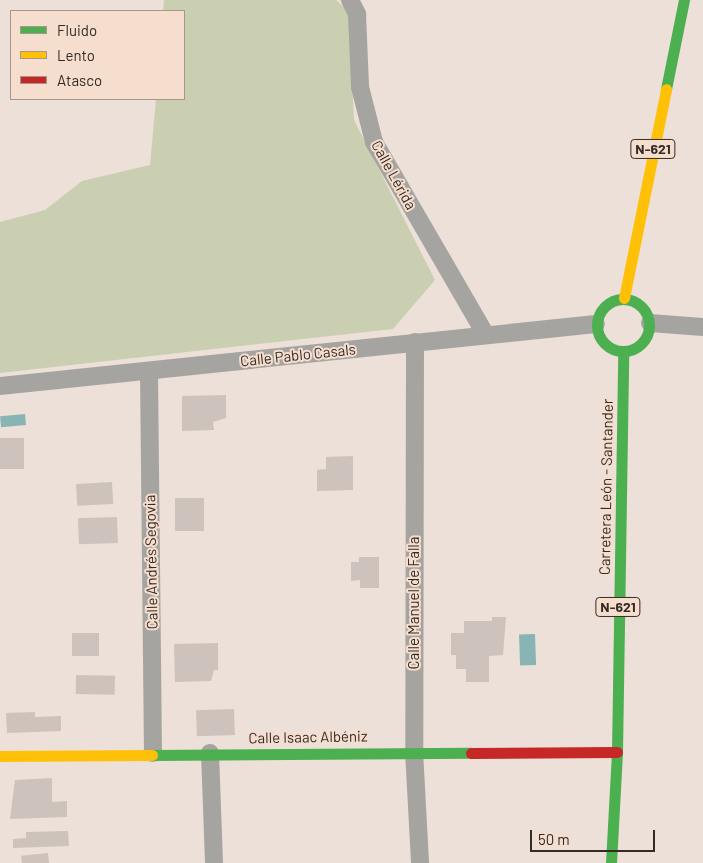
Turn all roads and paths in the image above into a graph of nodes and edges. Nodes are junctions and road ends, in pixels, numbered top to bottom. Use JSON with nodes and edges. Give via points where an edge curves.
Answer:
{"nodes":[{"id":1,"x":350,"y":0,"type":"edge"},
{"id":2,"x":684,"y":0,"type":"edge"},
{"id":3,"x":624,"y":298,"type":"junction"},
{"id":4,"x":650,"y":323,"type":"junction"},
{"id":5,"x":596,"y":324,"type":"junction"},
{"id":6,"x":703,"y":327,"type":"edge"},
{"id":7,"x":486,"y":335,"type":"junction"},
{"id":8,"x":415,"y":342,"type":"junction"},
{"id":9,"x":624,"y":352,"type":"junction"},
{"id":10,"x":149,"y":372,"type":"junction"},
{"id":11,"x":0,"y":386,"type":"edge"},
{"id":12,"x":414,"y":751,"type":"junction"},
{"id":13,"x":617,"y":752,"type":"junction"},
{"id":14,"x":153,"y":753,"type":"junction"},
{"id":15,"x":210,"y":753,"type":"junction"},
{"id":16,"x":0,"y":756,"type":"edge"},
{"id":17,"x":214,"y":863,"type":"edge"},
{"id":18,"x":420,"y":863,"type":"edge"},
{"id":19,"x":611,"y":863,"type":"edge"}],
"edges":[{"from":1,"to":7,"type":"street","name":"Calle Lérida","via":[[357,14],[360,87],[374,142]]},
{"from":2,"to":3,"type":"main road","number":"N-621"},
{"from":3,"to":4,"type":"main road","via":[[637,302]]},
{"from":3,"to":5,"type":"main road","via":[[606,305]]},
{"from":4,"to":6,"type":"street"},
{"from":4,"to":9,"type":"main road","via":[[643,343]]},
{"from":5,"to":7,"type":"street","name":"Calle Pablo Casals"},
{"from":5,"to":9,"type":"main road","via":[[601,341]]},
{"from":7,"to":8,"type":"street","name":"Calle Pablo Casals"},
{"from":8,"to":10,"type":"street","name":"Calle Pablo Casals"},
{"from":8,"to":12,"type":"street","name":"Calle Manuel de Falla"},
{"from":9,"to":13,"type":"main road","name":"Carretera León - Santander","number":"N-621"},
{"from":10,"to":11,"type":"street","name":"Calle Pablo Casals"},
{"from":10,"to":14,"type":"street","name":"Calle Andrés Segovia"},
{"from":12,"to":13,"type":"main road","name":"Calle Isaac Albéniz"},
{"from":12,"to":15,"type":"main road","name":"Calle Isaac Albéniz"},
{"from":12,"to":18,"type":"street","name":"Calle Manuel de Falla"},
{"from":13,"to":19,"type":"main road","name":"Carretera León - Santander","number":"N-621"},
{"from":14,"to":15,"type":"main road","name":"Calle Isaac Albéniz"},
{"from":14,"to":16,"type":"main road","name":"Calle Isaac Albéniz"},
{"from":15,"to":17,"type":"street"}]}
